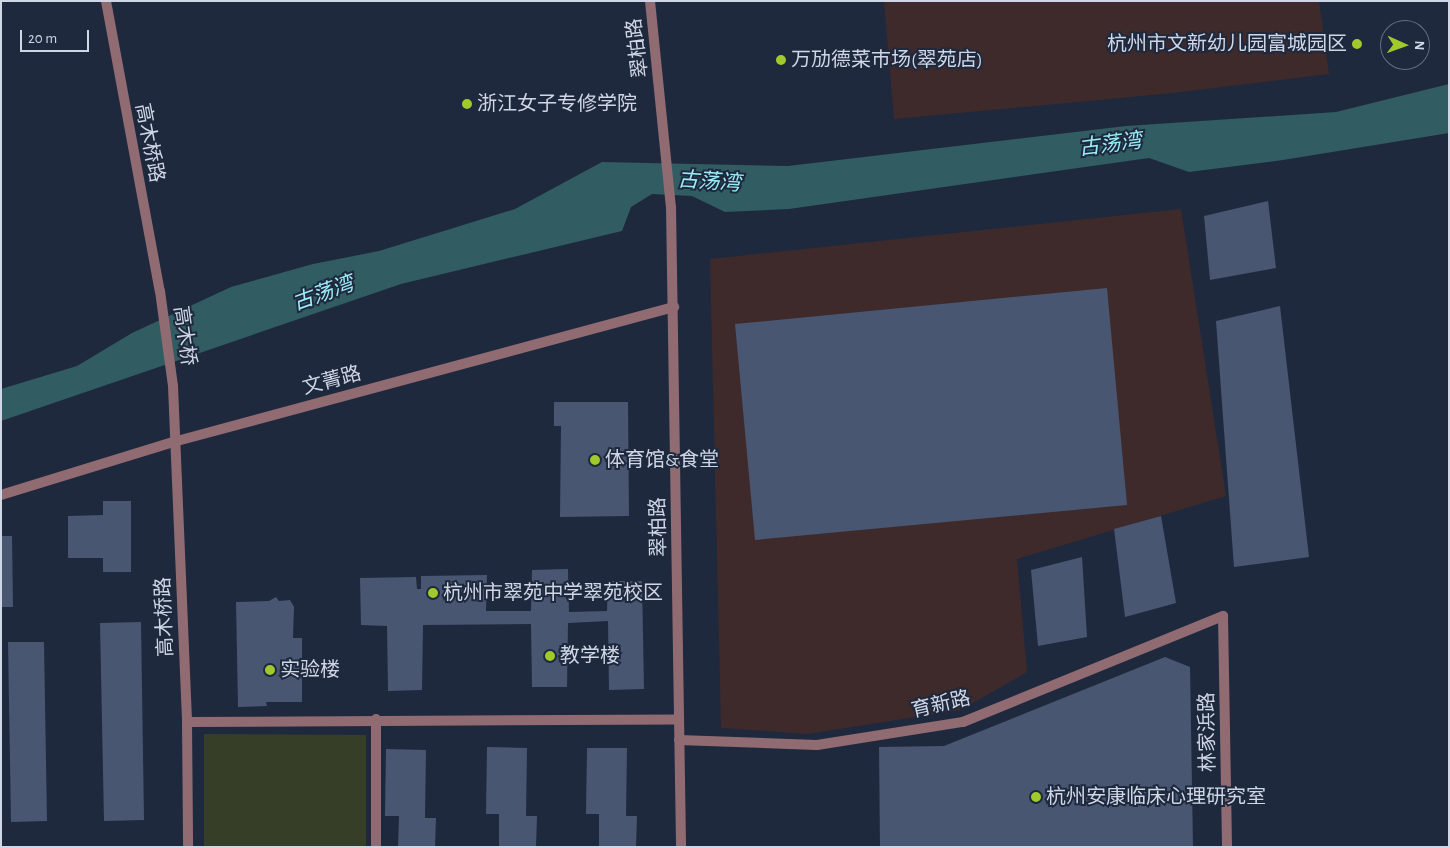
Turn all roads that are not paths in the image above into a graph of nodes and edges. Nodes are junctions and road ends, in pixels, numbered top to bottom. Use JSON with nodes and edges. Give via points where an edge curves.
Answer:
{"nodes":[{"id":1,"x":106,"y":1,"type":"edge"},
{"id":2,"x":650,"y":1,"type":"edge"},
{"id":3,"x":160,"y":291,"type":"joint"},
{"id":4,"x":674,"y":306,"type":"junction"},
{"id":5,"x":173,"y":386,"type":"joint"},
{"id":6,"x":177,"y":441,"type":"junction"},
{"id":7,"x":1,"y":495,"type":"edge"},
{"id":8,"x":1223,"y":616,"type":"joint"},
{"id":9,"x":376,"y":718,"type":"junction"},
{"id":10,"x":679,"y":719,"type":"junction"},
{"id":11,"x":186,"y":722,"type":"junction"},
{"id":12,"x":679,"y":740,"type":"junction"},
{"id":13,"x":188,"y":847,"type":"edge"},
{"id":14,"x":376,"y":847,"type":"edge"},
{"id":15,"x":681,"y":847,"type":"edge"},
{"id":16,"x":1227,"y":847,"type":"edge"}],
"edges":[{"from":1,"to":3,"type":"street","name":"高木桥路"},
{"from":2,"to":4,"type":"street","name":"翠柏路","via":[[672,208]]},
{"from":3,"to":5,"type":"street","name":"高木桥"},
{"from":4,"to":6,"type":"street","name":"文菁路"},
{"from":4,"to":10,"type":"street","name":"翠柏路"},
{"from":5,"to":6,"type":"street","name":"高木桥路"},
{"from":6,"to":7,"type":"street","name":"文菁路"},
{"from":6,"to":11,"type":"street","name":"高木桥路"},
{"from":8,"to":12,"type":"street","name":"育新路","via":[[963,722],[817,745]]},
{"from":8,"to":16,"type":"street","name":"林家浜路"},
{"from":9,"to":10,"type":"street"},
{"from":9,"to":11,"type":"street"},
{"from":9,"to":14,"type":"street"},
{"from":10,"to":12,"type":"street","name":"翠柏路"},
{"from":11,"to":13,"type":"street","name":"高木桥路"},
{"from":12,"to":15,"type":"street","name":"翠柏路"}]}
